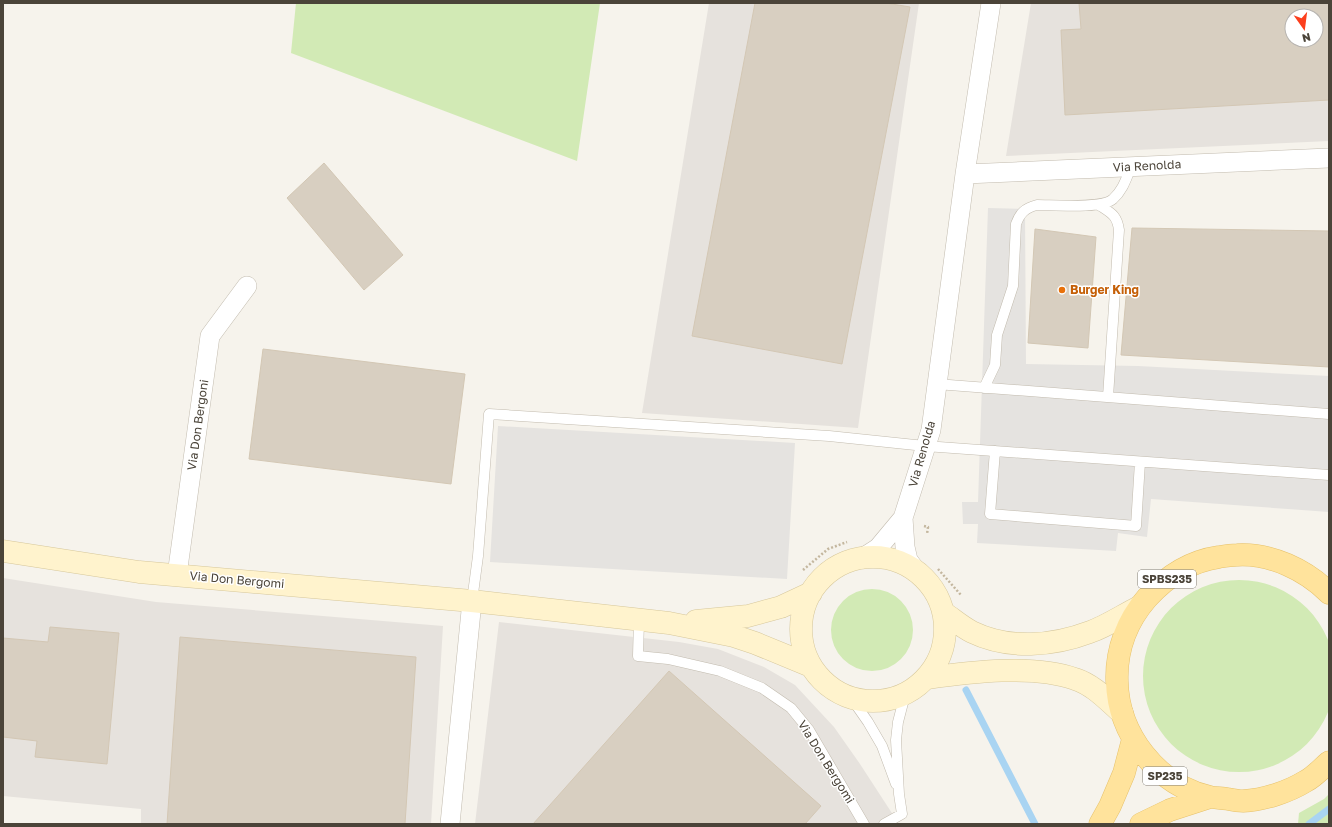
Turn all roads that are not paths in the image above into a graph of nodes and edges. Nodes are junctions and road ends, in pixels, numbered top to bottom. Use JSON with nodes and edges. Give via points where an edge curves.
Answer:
{"nodes":[{"id":1,"x":991,"y":3,"type":"edge"},
{"id":2,"x":1329,"y":158,"type":"edge"},
{"id":3,"x":1131,"y":167,"type":"junction"},
{"id":4,"x":965,"y":174,"type":"junction"},
{"id":5,"x":1098,"y":205,"type":"junction"},
{"id":6,"x":247,"y":286,"type":"dead end"},
{"id":7,"x":936,"y":384,"type":"junction"},
{"id":8,"x":984,"y":388,"type":"junction"},
{"id":9,"x":1108,"y":397,"type":"junction"},
{"id":10,"x":1329,"y":414,"type":"edge"},
{"id":11,"x":925,"y":446,"type":"junction"},
{"id":12,"x":995,"y":451,"type":"junction"},
{"id":13,"x":1140,"y":462,"type":"junction"},
{"id":14,"x":1329,"y":475,"type":"edge"},
{"id":15,"x":903,"y":518,"type":"junction"},
{"id":16,"x":3,"y":550,"type":"edge"},
{"id":17,"x":861,"y":558,"type":"junction"},
{"id":18,"x":926,"y":569,"type":"junction"},
{"id":19,"x":177,"y":575,"type":"junction"},
{"id":20,"x":811,"y":593,"type":"junction"},
{"id":21,"x":1329,"y":593,"type":"edge"},
{"id":22,"x":472,"y":601,"type":"junction"},
{"id":23,"x":1139,"y":607,"type":"junction"},
{"id":24,"x":944,"y":613,"type":"junction"},
{"id":25,"x":640,"y":620,"type":"junction"},
{"id":26,"x":669,"y":623,"type":"junction"},
{"id":27,"x":811,"y":666,"type":"junction"},
{"id":28,"x":927,"y":678,"type":"junction"},
{"id":29,"x":905,"y":695,"type":"junction"},
{"id":30,"x":852,"y":699,"type":"junction"},
{"id":31,"x":1122,"y":713,"type":"junction"},
{"id":32,"x":1133,"y":739,"type":"junction"},
{"id":33,"x":1329,"y":762,"type":"edge"},
{"id":34,"x":899,"y":794,"type":"junction"},
{"id":35,"x":1210,"y":797,"type":"junction"},
{"id":36,"x":450,"y":824,"type":"edge"},
{"id":37,"x":864,"y":824,"type":"edge"},
{"id":38,"x":884,"y":824,"type":"edge"},
{"id":39,"x":1100,"y":824,"type":"edge"},
{"id":40,"x":1141,"y":824,"type":"edge"}],
"edges":[{"from":1,"to":4,"type":"street","name":"Via Renolda"},
{"from":2,"to":3,"type":"street","name":"Via Renolda"},
{"from":3,"to":4,"type":"street","name":"Via Renolda"},
{"from":3,"to":5,"type":"lane","via":[[1123,189],[1112,200]]},
{"from":4,"to":7,"type":"street","name":"Via Renolda"},
{"from":5,"to":8,"type":"lane","via":[[1037,205],[1020,215],[1016,224],[1013,286],[997,335],[995,365]]},
{"from":5,"to":9,"type":"lane","via":[[1112,213],[1118,221],[1119,230]]},
{"from":6,"to":19,"type":"street","name":"Via Don Bergoni","via":[[210,336]]},
{"from":7,"to":8,"type":"lane"},
{"from":7,"to":11,"type":"street","name":"Via Renolda","via":[[931,430]]},
{"from":8,"to":9,"type":"lane"},
{"from":9,"to":10,"type":"lane"},
{"from":11,"to":12,"type":"lane"},
{"from":11,"to":15,"type":"street","name":"Via Renolda"},
{"from":11,"to":22,"type":"lane","via":[[822,436],[489,414]]},
{"from":12,"to":13,"type":"lane"},
{"from":12,"to":13,"type":"lane","via":[[990,514],[1136,526]]},
{"from":13,"to":14,"type":"lane"},
{"from":15,"to":17,"type":"street","name":"Via Renolda","via":[[878,548]]},
{"from":15,"to":18,"type":"street","name":"Via Renolda","via":[[908,560]]},
{"from":16,"to":19,"type":"street","name":"Via Don Bergomi","via":[[139,572]]},
{"from":17,"to":18,"type":"street","name":"Via Don Bergomi","via":[[891,560]]},
{"from":17,"to":20,"type":"street","name":"Via Don Bergomi","via":[[832,570]]},
{"from":18,"to":24,"type":"street","name":"Via Don Bergomi","via":[[929,584]]},
{"from":19,"to":22,"type":"street","name":"Via Don Bergomi"},
{"from":20,"to":26,"type":"street","name":"Via Don Bergomi","via":[[781,607],[748,616]]},
{"from":20,"to":27,"type":"street","name":"Via Don Bergomi","via":[[802,617],[802,642]]},
{"from":21,"to":23,"type":"main road","number":"SPBS235","via":[[1318,582],[1294,567],[1267,558],[1238,554],[1209,558],[1182,569],[1158,585]]},
{"from":22,"to":25,"type":"street","name":"Via Don Bergomi"},
{"from":22,"to":36,"type":"street"},
{"from":23,"to":24,"type":"street","via":[[1092,631],[1066,640],[1031,644],[998,642],[972,632]]},
{"from":23,"to":31,"type":"main road","number":"SPBS235","via":[[1120,647],[1117,691]]},
{"from":24,"to":28,"type":"street","name":"Via Don Bergomi","via":[[944,644],[939,659]]},
{"from":25,"to":26,"type":"street","name":"Via Don Bergomi"},
{"from":25,"to":37,"type":"lane","name":"Via Don Bergomi","via":[[638,656],[668,659],[720,671],[762,688],[791,708],[809,730]]},
{"from":26,"to":27,"type":"street","name":"Via Don Bergomi","via":[[734,636]]},
{"from":27,"to":30,"type":"street","name":"Via Don Bergomi","via":[[836,692]]},
{"from":28,"to":29,"type":"street","name":"Via Don Bergomi"},
{"from":28,"to":31,"type":"street","via":[[972,672],[1045,672],[1076,679],[1092,687]]},
{"from":29,"to":30,"type":"street","name":"Via Don Bergomi","via":[[870,702]]},
{"from":29,"to":34,"type":"lane","name":"Via Don Bergomi","via":[[896,740]]},
{"from":30,"to":34,"type":"lane","name":"Via Don Bergomi","via":[[882,746]]},
{"from":31,"to":32,"type":"main road","number":"SPBS235"},
{"from":32,"to":35,"type":"main road","number":"SP235","via":[[1147,759],[1165,776]]},
{"from":32,"to":39,"type":"main road","via":[[1124,773]]},
{"from":33,"to":35,"type":"main road","via":[[1307,781],[1276,795],[1243,801]]},
{"from":34,"to":38,"type":"lane","name":"Via Don Bergomi","via":[[902,814]]},
{"from":35,"to":40,"type":"main road","via":[[1170,810]]}]}
